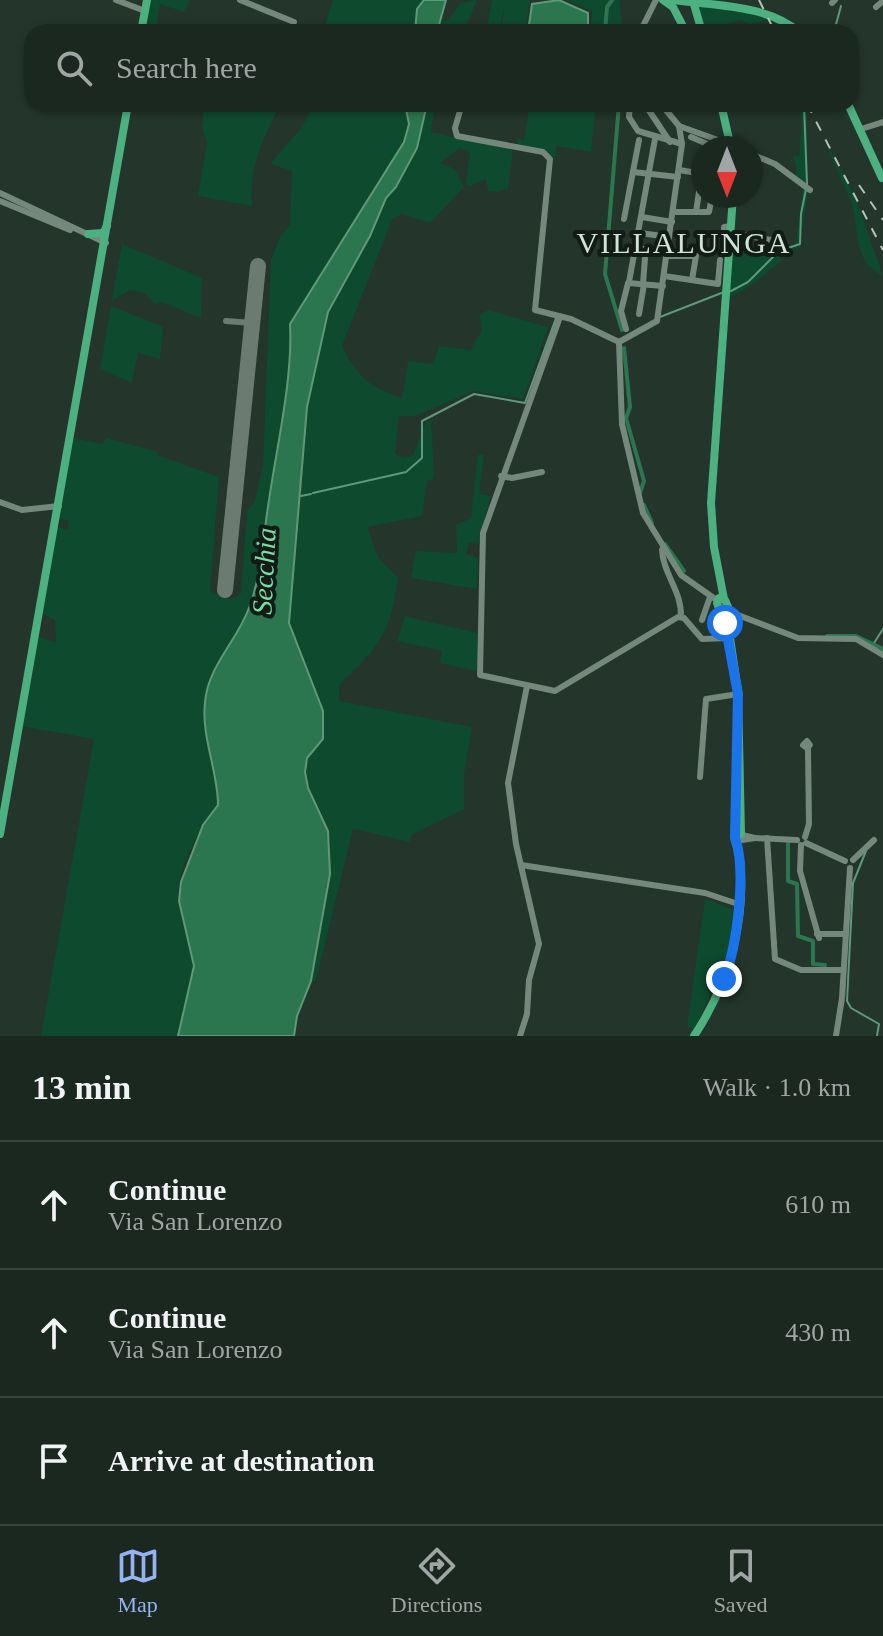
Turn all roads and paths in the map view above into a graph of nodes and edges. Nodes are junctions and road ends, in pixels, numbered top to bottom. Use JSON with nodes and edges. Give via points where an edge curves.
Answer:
{"nodes":[{"id":1,"x":116,"y":0,"type":"edge"},
{"id":2,"x":147,"y":0,"type":"edge"},
{"id":3,"x":240,"y":0,"type":"edge"},
{"id":4,"x":674,"y":0,"type":"edge"},
{"id":5,"x":742,"y":0,"type":"edge"},
{"id":6,"x":657,"y":1,"type":"edge"},
{"id":7,"x":696,"y":4,"type":"edge"},
{"id":8,"x":728,"y":7,"type":"junction"},
{"id":9,"x":145,"y":11,"type":"junction"},
{"id":10,"x":757,"y":11,"type":"junction"},
{"id":11,"x":678,"y":14,"type":"junction"},
{"id":12,"x":294,"y":22,"type":"dead end"},
{"id":13,"x":143,"y":24,"type":"edge"},
{"id":14,"x":644,"y":24,"type":"edge"},
{"id":15,"x":682,"y":24,"type":"edge"},
{"id":16,"x":700,"y":24,"type":"edge"},
{"id":17,"x":788,"y":24,"type":"edge"},
{"id":18,"x":127,"y":112,"type":"edge"},
{"id":19,"x":460,"y":112,"type":"edge"},
{"id":20,"x":629,"y":112,"type":"edge"},
{"id":21,"x":657,"y":112,"type":"edge"},
{"id":22,"x":660,"y":112,"type":"edge"},
{"id":23,"x":662,"y":112,"type":"edge"},
{"id":24,"x":723,"y":112,"type":"edge"},
{"id":25,"x":852,"y":112,"type":"edge"},
{"id":26,"x":883,"y":122,"type":"edge"},
{"id":27,"x":679,"y":126,"type":"junction"},
{"id":28,"x":861,"y":129,"type":"junction"},
{"id":29,"x":703,"y":136,"type":"edge"},
{"id":30,"x":725,"y":136,"type":"edge"},
{"id":31,"x":655,"y":139,"type":"junction"},
{"id":32,"x":639,"y":140,"type":"dead end"},
{"id":33,"x":677,"y":143,"type":"junction"},
{"id":34,"x":763,"y":159,"type":"edge"},
{"id":35,"x":880,"y":164,"type":"edge"},
{"id":36,"x":633,"y":172,"type":"junction"},
{"id":37,"x":679,"y":173,"type":"junction"},
{"id":38,"x":649,"y":174,"type":"junction"},
{"id":39,"x":691,"y":174,"type":"edge"},
{"id":40,"x":883,"y":177,"type":"edge"},
{"id":41,"x":883,"y":186,"type":"edge"},
{"id":42,"x":808,"y":188,"type":"dead end"},
{"id":43,"x":0,"y":193,"type":"edge"},
{"id":44,"x":0,"y":201,"type":"edge"},
{"id":45,"x":697,"y":208,"type":"edge"},
{"id":46,"x":710,"y":208,"type":"edge"},
{"id":47,"x":732,"y":208,"type":"edge"},
{"id":48,"x":112,"y":210,"type":"junction"},
{"id":49,"x":673,"y":212,"type":"junction"},
{"id":50,"x":696,"y":212,"type":"junction"},
{"id":51,"x":46,"y":216,"type":"junction"},
{"id":52,"x":642,"y":217,"type":"junction"},
{"id":53,"x":624,"y":219,"type":"dead end"},
{"id":54,"x":672,"y":222,"type":"junction"},
{"id":55,"x":731,"y":230,"type":"junction"},
{"id":56,"x":639,"y":236,"type":"junction"},
{"id":57,"x":711,"y":236,"type":"dead end"},
{"id":58,"x":91,"y":237,"type":"junction"},
{"id":59,"x":669,"y":237,"type":"junction"},
{"id":60,"x":771,"y":240,"type":"dead end"},
{"id":61,"x":106,"y":243,"type":"junction"},
{"id":62,"x":636,"y":248,"type":"junction"},
{"id":63,"x":667,"y":254,"type":"junction"},
{"id":64,"x":645,"y":258,"type":"dead end"},
{"id":65,"x":720,"y":260,"type":"dead end"},
{"id":66,"x":101,"y":270,"type":"junction"},
{"id":67,"x":664,"y":276,"type":"junction"},
{"id":68,"x":692,"y":280,"type":"junction"},
{"id":69,"x":629,"y":282,"type":"junction"},
{"id":70,"x":644,"y":284,"type":"junction"},
{"id":71,"x":663,"y":286,"type":"junction"},
{"id":72,"x":639,"y":314,"type":"dead end"},
{"id":73,"x":558,"y":316,"type":"junction"},
{"id":74,"x":626,"y":329,"type":"dead end"},
{"id":75,"x":619,"y":342,"type":"junction"},
{"id":76,"x":542,"y":472,"type":"dead end"},
{"id":77,"x":501,"y":476,"type":"junction"},
{"id":78,"x":0,"y":502,"type":"edge"},
{"id":79,"x":59,"y":506,"type":"junction"},
{"id":80,"x":662,"y":546,"type":"junction"},
{"id":81,"x":718,"y":597,"type":"junction"},
{"id":82,"x":727,"y":610,"type":"junction"},
{"id":83,"x":681,"y":617,"type":"junction"},
{"id":84,"x":744,"y":618,"type":"junction"},
{"id":85,"x":702,"y":620,"type":"dead end"},
{"id":86,"x":729,"y":622,"type":"junction"},
{"id":87,"x":730,"y":638,"type":"junction"},
{"id":88,"x":883,"y":655,"type":"edge"},
{"id":89,"x":527,"y":686,"type":"junction"},
{"id":90,"x":738,"y":694,"type":"junction"},
{"id":91,"x":808,"y":748,"type":"dead end"},
{"id":92,"x":700,"y":777,"type":"dead end"},
{"id":93,"x":0,"y":834,"type":"edge"},
{"id":94,"x":740,"y":838,"type":"junction"},
{"id":95,"x":767,"y":838,"type":"junction"},
{"id":96,"x":874,"y":840,"type":"dead end"},
{"id":97,"x":802,"y":841,"type":"junction"},
{"id":98,"x":849,"y":863,"type":"junction"},
{"id":99,"x":521,"y":865,"type":"junction"},
{"id":100,"x":735,"y":903,"type":"junction"},
{"id":101,"x":845,"y":934,"type":"junction"},
{"id":102,"x":843,"y":970,"type":"junction"},
{"id":103,"x":520,"y":1036,"type":"edge"},
{"id":104,"x":694,"y":1036,"type":"edge"},
{"id":105,"x":836,"y":1036,"type":"edge"}],
"edges":[{"from":1,"to":9,"type":"street"},
{"from":2,"to":9,"type":"main road"},
{"from":3,"to":12,"type":"street"},
{"from":4,"to":7,"type":"main road"},
{"from":5,"to":8,"type":"main road"},
{"from":5,"to":10,"type":"main road"},
{"from":6,"to":11,"type":"main road"},
{"from":6,"to":14,"type":"street"},
{"from":7,"to":8,"type":"main road"},
{"from":7,"to":11,"type":"main road","via":[[681,5]]},
{"from":7,"to":16,"type":"main road"},
{"from":8,"to":10,"type":"main road"},
{"from":9,"to":13,"type":"main road"},
{"from":10,"to":17,"type":"main road"},
{"from":11,"to":15,"type":"main road"},
{"from":18,"to":48,"type":"main road"},
{"from":19,"to":73,"type":"street","via":[[457,136],[549,157],[535,310]]},
{"from":20,"to":31,"type":"street","via":[[634,127]]},
{"from":21,"to":33,"type":"street"},
{"from":22,"to":33,"type":"street","via":[[675,126]]},
{"from":23,"to":27,"type":"street"},
{"from":24,"to":30,"type":"main road"},
{"from":25,"to":28,"type":"main road"},
{"from":26,"to":28,"type":"street"},
{"from":27,"to":29,"type":"street"},
{"from":27,"to":33,"type":"street"},
{"from":28,"to":35,"type":"main road"},
{"from":31,"to":33,"type":"street"},
{"from":31,"to":38,"type":"street"},
{"from":32,"to":36,"type":"street"},
{"from":33,"to":37,"type":"street"},
{"from":34,"to":42,"type":"street"},
{"from":35,"to":40,"type":"main road"},
{"from":36,"to":38,"type":"street"},
{"from":36,"to":53,"type":"street"},
{"from":37,"to":38,"type":"street"},
{"from":37,"to":39,"type":"street"},
{"from":37,"to":49,"type":"street"},
{"from":38,"to":52,"type":"street"},
{"from":40,"to":41,"type":"main road"},
{"from":43,"to":51,"type":"street"},
{"from":44,"to":51,"type":"street"},
{"from":45,"to":50,"type":"street"},
{"from":46,"to":50,"type":"street"},
{"from":47,"to":55,"type":"main road"},
{"from":48,"to":58,"type":"main road","via":[[103,233]]},
{"from":48,"to":61,"type":"main road"},
{"from":49,"to":50,"type":"street"},
{"from":49,"to":54,"type":"street"},
{"from":51,"to":58,"type":"street"},
{"from":52,"to":54,"type":"street"},
{"from":52,"to":56,"type":"street"},
{"from":54,"to":59,"type":"street"},
{"from":55,"to":57,"type":"street","via":[[724,227],[724,236]]},
{"from":55,"to":60,"type":"street"},
{"from":55,"to":81,"type":"main road","via":[[711,513]]},
{"from":56,"to":59,"type":"street"},
{"from":56,"to":62,"type":"street"},
{"from":58,"to":61,"type":"street"},
{"from":58,"to":66,"type":"main road","via":[[103,248]]},
{"from":59,"to":63,"type":"street"},
{"from":61,"to":66,"type":"main road"},
{"from":62,"to":63,"type":"street"},
{"from":62,"to":69,"type":"street"},
{"from":63,"to":67,"type":"street"},
{"from":63,"to":68,"type":"street","via":[[696,256]]},
{"from":64,"to":70,"type":"street"},
{"from":65,"to":68,"type":"street","via":[[718,284]]},
{"from":66,"to":79,"type":"main road"},
{"from":67,"to":68,"type":"street"},
{"from":67,"to":71,"type":"street"},
{"from":69,"to":70,"type":"street"},
{"from":69,"to":74,"type":"street","via":[[621,311]]},
{"from":70,"to":71,"type":"street"},
{"from":70,"to":72,"type":"street"},
{"from":71,"to":75,"type":"street","via":[[657,321]]},
{"from":73,"to":75,"type":"street"},
{"from":73,"to":77,"type":"street"},
{"from":75,"to":80,"type":"street","via":[[622,424],[641,508]]},
{"from":76,"to":77,"type":"street"},
{"from":77,"to":89,"type":"street","via":[[482,545],[480,675]]},
{"from":78,"to":79,"type":"street","via":[[22,510]]},
{"from":79,"to":93,"type":"main road"},
{"from":80,"to":81,"type":"street","via":[[681,575]]},
{"from":80,"to":83,"type":"street"},
{"from":81,"to":82,"type":"main road"},
{"from":81,"to":85,"type":"street"},
{"from":81,"to":86,"type":"main road"},
{"from":82,"to":84,"type":"street"},
{"from":82,"to":86,"type":"main road"},
{"from":83,"to":87,"type":"street","via":[[701,639]]},
{"from":83,"to":89,"type":"street","via":[[562,688]]},
{"from":84,"to":86,"type":"street"},
{"from":84,"to":88,"type":"street","via":[[803,640],[856,639]]},
{"from":86,"to":87,"type":"main road"},
{"from":87,"to":90,"type":"main road"},
{"from":89,"to":99,"type":"street","via":[[508,776]]},
{"from":90,"to":92,"type":"street","via":[[706,699]]},
{"from":90,"to":94,"type":"main road"},
{"from":91,"to":97,"type":"street","via":[[809,824]]},
{"from":94,"to":95,"type":"street"},
{"from":94,"to":100,"type":"main road"},
{"from":95,"to":97,"type":"street"},
{"from":95,"to":102,"type":"street","via":[[775,959],[801,970]]},
{"from":96,"to":98,"type":"street"},
{"from":97,"to":98,"type":"street"},
{"from":97,"to":101,"type":"street","via":[[800,871],[818,936]]},
{"from":98,"to":101,"type":"street"},
{"from":99,"to":100,"type":"street","via":[[705,893]]},
{"from":99,"to":103,"type":"street","via":[[539,944]]},
{"from":100,"to":104,"type":"main road","via":[[726,974]]},
{"from":101,"to":102,"type":"street"},
{"from":102,"to":105,"type":"street"}]}
